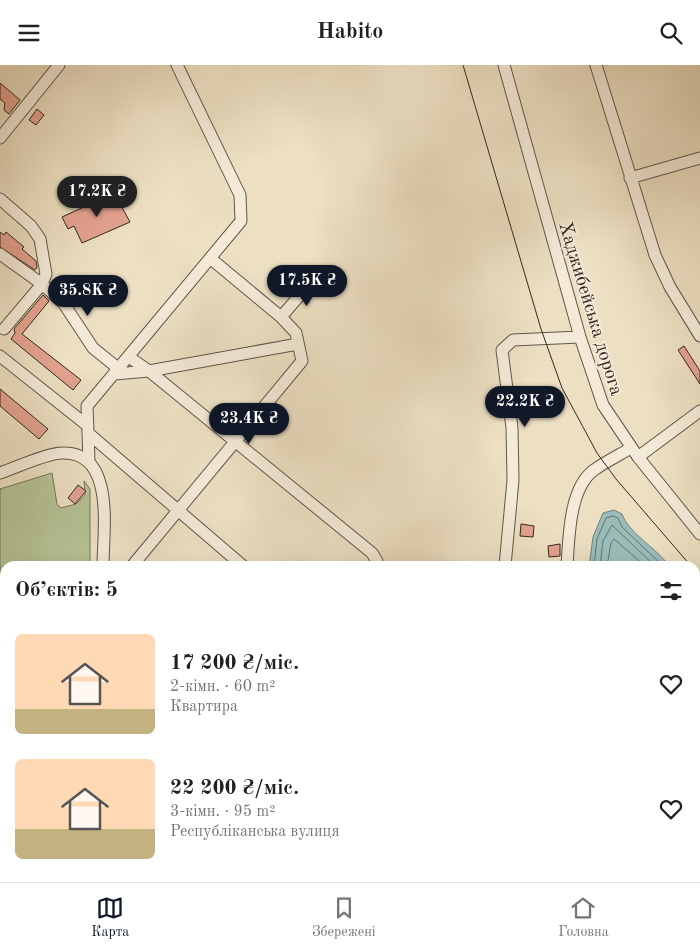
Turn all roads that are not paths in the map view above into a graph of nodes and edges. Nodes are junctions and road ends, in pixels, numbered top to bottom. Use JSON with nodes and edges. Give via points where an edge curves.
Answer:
{"nodes":[{"id":1,"x":59,"y":65,"type":"edge"},
{"id":2,"x":176,"y":65,"type":"edge"},
{"id":3,"x":504,"y":65,"type":"edge"},
{"id":4,"x":596,"y":65,"type":"edge"},
{"id":5,"x":0,"y":138,"type":"edge"},
{"id":6,"x":700,"y":158,"type":"edge"},
{"id":7,"x":630,"y":178,"type":"junction"},
{"id":8,"x":0,"y":199,"type":"edge"},
{"id":9,"x":0,"y":253,"type":"edge"},
{"id":10,"x":210,"y":258,"type":"junction"},
{"id":11,"x":314,"y":280,"type":"dead end"},
{"id":12,"x":42,"y":284,"type":"junction"},
{"id":13,"x":282,"y":317,"type":"junction"},
{"id":14,"x":4,"y":329,"type":"dead end"},
{"id":15,"x":700,"y":336,"type":"edge"},
{"id":16,"x":580,"y":337,"type":"junction"},
{"id":17,"x":298,"y":344,"type":"junction"},
{"id":18,"x":0,"y":356,"type":"edge"},
{"id":19,"x":129,"y":357,"type":"junction"},
{"id":20,"x":117,"y":371,"type":"junction"},
{"id":21,"x":149,"y":371,"type":"junction"},
{"id":22,"x":700,"y":411,"type":"edge"},
{"id":23,"x":88,"y":430,"type":"junction"},
{"id":24,"x":235,"y":441,"type":"junction"},
{"id":25,"x":634,"y":453,"type":"junction"},
{"id":26,"x":89,"y":461,"type":"junction"},
{"id":27,"x":0,"y":473,"type":"edge"},
{"id":28,"x":178,"y":510,"type":"junction"},
{"id":29,"x":700,"y":534,"type":"edge"},
{"id":30,"x":103,"y":561,"type":"edge"},
{"id":31,"x":136,"y":561,"type":"edge"},
{"id":32,"x":237,"y":561,"type":"edge"},
{"id":33,"x":377,"y":561,"type":"edge"},
{"id":34,"x":505,"y":561,"type":"edge"},
{"id":35,"x":567,"y":561,"type":"edge"}],
"edges":[{"from":1,"to":5,"type":"street"},
{"from":2,"to":10,"type":"street","via":[[240,195],[241,221]]},
{"from":3,"to":16,"type":"street","name":"Хаджибейська дорога"},
{"from":4,"to":7,"type":"street"},
{"from":6,"to":7,"type":"street"},
{"from":7,"to":15,"type":"street","via":[[655,255]]},
{"from":8,"to":12,"type":"street","via":[[31,225],[40,239],[46,274]]},
{"from":9,"to":12,"type":"street"},
{"from":10,"to":13,"type":"street"},
{"from":10,"to":19,"type":"street"},
{"from":11,"to":13,"type":"street"},
{"from":12,"to":14,"type":"street"},
{"from":12,"to":20,"type":"street","via":[[64,304],[93,348]]},
{"from":13,"to":17,"type":"street","via":[[296,333]]},
{"from":16,"to":25,"type":"street","name":"Хаджибейська дорога","via":[[603,405]]},
{"from":16,"to":34,"type":"street","via":[[512,340],[502,350],[512,428],[513,480]]},
{"from":17,"to":21,"type":"street"},
{"from":17,"to":24,"type":"street","via":[[302,361]]},
{"from":18,"to":23,"type":"street"},
{"from":19,"to":20,"type":"street"},
{"from":19,"to":21,"type":"street"},
{"from":20,"to":21,"type":"street"},
{"from":20,"to":23,"type":"street","via":[[87,406]]},
{"from":21,"to":24,"type":"street"},
{"from":22,"to":25,"type":"street"},
{"from":23,"to":26,"type":"street"},
{"from":23,"to":28,"type":"street"},
{"from":24,"to":28,"type":"street"},
{"from":24,"to":33,"type":"street","via":[[372,553]]},
{"from":25,"to":29,"type":"street","name":"Хаджибейська дорога"},
{"from":25,"to":35,"type":"street","via":[[593,471],[584,479],[570,527]]},
{"from":26,"to":27,"type":"street","via":[[71,453],[60,453]]},
{"from":26,"to":30,"type":"street","via":[[96,469],[103,497]]},
{"from":28,"to":31,"type":"street"},
{"from":28,"to":32,"type":"street"}]}
